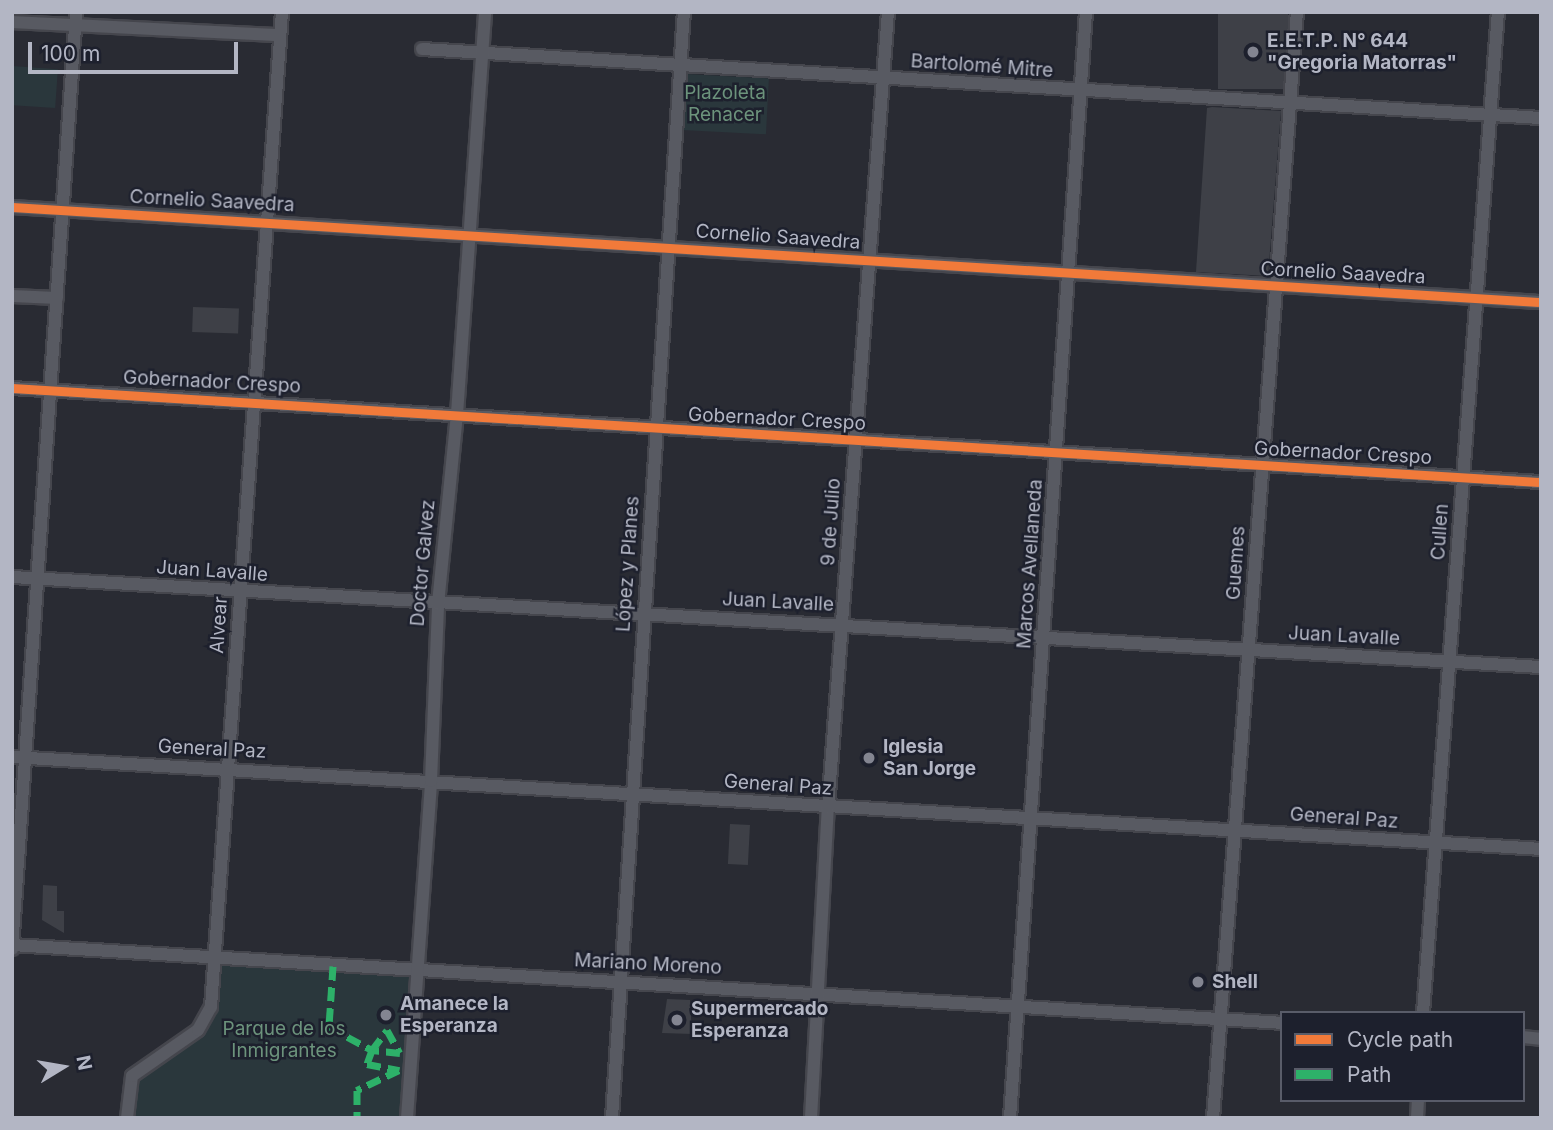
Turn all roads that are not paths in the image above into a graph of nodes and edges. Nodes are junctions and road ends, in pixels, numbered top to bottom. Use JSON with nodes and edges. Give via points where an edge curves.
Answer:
{"nodes":[{"id":1,"x":282,"y":12,"type":"edge"},
{"id":2,"x":485,"y":12,"type":"edge"},
{"id":3,"x":684,"y":12,"type":"edge"},
{"id":4,"x":888,"y":12,"type":"edge"},
{"id":5,"x":1086,"y":12,"type":"edge"},
{"id":6,"x":1297,"y":12,"type":"edge"},
{"id":7,"x":1498,"y":12,"type":"edge"},
{"id":8,"x":75,"y":19,"type":"edge"},
{"id":9,"x":12,"y":22,"type":"edge"},
{"id":10,"x":280,"y":34,"type":"junction"},
{"id":11,"x":422,"y":49,"type":"dead end"},
{"id":12,"x":483,"y":54,"type":"junction"},
{"id":13,"x":680,"y":66,"type":"junction"},
{"id":14,"x":883,"y":79,"type":"junction"},
{"id":15,"x":1081,"y":92,"type":"junction"},
{"id":16,"x":1290,"y":105,"type":"junction"},
{"id":17,"x":1491,"y":116,"type":"junction"},
{"id":18,"x":1541,"y":118,"type":"edge"},
{"id":19,"x":12,"y":206,"type":"edge"},
{"id":20,"x":63,"y":209,"type":"junction"},
{"id":21,"x":267,"y":222,"type":"junction"},
{"id":22,"x":470,"y":234,"type":"junction"},
{"id":23,"x":668,"y":247,"type":"junction"},
{"id":24,"x":869,"y":260,"type":"junction"},
{"id":25,"x":1069,"y":273,"type":"junction"},
{"id":26,"x":1276,"y":286,"type":"junction"},
{"id":27,"x":12,"y":296,"type":"edge"},
{"id":28,"x":57,"y":298,"type":"junction"},
{"id":29,"x":1477,"y":298,"type":"junction"},
{"id":30,"x":1541,"y":302,"type":"edge"},
{"id":31,"x":12,"y":388,"type":"edge"},
{"id":32,"x":50,"y":390,"type":"junction"},
{"id":33,"x":254,"y":402,"type":"junction"},
{"id":34,"x":457,"y":414,"type":"junction"},
{"id":35,"x":656,"y":430,"type":"junction"},
{"id":36,"x":856,"y":442,"type":"junction"},
{"id":37,"x":1056,"y":453,"type":"junction"},
{"id":38,"x":1262,"y":466,"type":"junction"},
{"id":39,"x":1464,"y":478,"type":"junction"},
{"id":40,"x":1541,"y":482,"type":"edge"},
{"id":41,"x":12,"y":577,"type":"edge"},
{"id":42,"x":38,"y":579,"type":"junction"},
{"id":43,"x":241,"y":592,"type":"junction"},
{"id":44,"x":438,"y":604,"type":"junction"},
{"id":45,"x":644,"y":614,"type":"junction"},
{"id":46,"x":842,"y":625,"type":"junction"},
{"id":47,"x":1044,"y":637,"type":"junction"},
{"id":48,"x":1248,"y":649,"type":"junction"},
{"id":49,"x":1450,"y":662,"type":"junction"},
{"id":50,"x":1541,"y":667,"type":"edge"},
{"id":51,"x":19,"y":757,"type":"edge"},
{"id":52,"x":227,"y":770,"type":"junction"},
{"id":53,"x":431,"y":782,"type":"junction"},
{"id":54,"x":632,"y":795,"type":"junction"},
{"id":55,"x":828,"y":808,"type":"junction"},
{"id":56,"x":1032,"y":817,"type":"junction"},
{"id":57,"x":1234,"y":830,"type":"junction"},
{"id":58,"x":1436,"y":843,"type":"junction"},
{"id":59,"x":1541,"y":849,"type":"edge"},
{"id":60,"x":12,"y":947,"type":"edge"},
{"id":61,"x":214,"y":958,"type":"junction"},
{"id":62,"x":417,"y":972,"type":"junction"},
{"id":63,"x":621,"y":982,"type":"junction"},
{"id":64,"x":820,"y":992,"type":"junction"},
{"id":65,"x":1016,"y":1007,"type":"junction"},
{"id":66,"x":1423,"y":1011,"type":"edge"},
{"id":67,"x":1220,"y":1019,"type":"junction"},
{"id":68,"x":1280,"y":1023,"type":"edge"},
{"id":69,"x":127,"y":1118,"type":"edge"},
{"id":70,"x":407,"y":1118,"type":"edge"},
{"id":71,"x":612,"y":1118,"type":"edge"},
{"id":72,"x":811,"y":1118,"type":"edge"},
{"id":73,"x":1010,"y":1118,"type":"edge"},
{"id":74,"x":1213,"y":1118,"type":"edge"}],
"edges":[{"from":1,"to":10,"type":"street","name":"Alvear"},
{"from":2,"to":12,"type":"street","name":"Doctor Galvez"},
{"from":3,"to":13,"type":"street","name":"López y Planes"},
{"from":4,"to":14,"type":"street","name":"9 de Julio"},
{"from":5,"to":15,"type":"street","name":"Marcos Avellaneda"},
{"from":6,"to":16,"type":"street","name":"Guemes"},
{"from":7,"to":17,"type":"street","name":"Cullen"},
{"from":8,"to":9,"type":"street"},
{"from":8,"to":10,"type":"street"},
{"from":8,"to":20,"type":"street"},
{"from":10,"to":21,"type":"street","name":"Alvear"},
{"from":11,"to":12,"type":"street","name":"Bartolomé Mitre"},
{"from":12,"to":13,"type":"street","name":"Bartolomé Mitre"},
{"from":12,"to":22,"type":"street","name":"Doctor Galvez"},
{"from":13,"to":14,"type":"street","name":"Bartolomé Mitre"},
{"from":13,"to":23,"type":"street","name":"López y Planes"},
{"from":14,"to":15,"type":"street","name":"Bartolomé Mitre"},
{"from":14,"to":24,"type":"street","name":"9 de Julio"},
{"from":15,"to":16,"type":"street","name":"Bartolomé Mitre"},
{"from":15,"to":25,"type":"street","name":"Marcos Avellaneda"},
{"from":16,"to":17,"type":"street","name":"Bartolomé Mitre"},
{"from":16,"to":26,"type":"street","name":"Guemes"},
{"from":17,"to":18,"type":"street","name":"Bartolomé Mitre"},
{"from":17,"to":29,"type":"street","name":"Cullen"},
{"from":19,"to":20,"type":"street","name":"Cornelio Saavedra"},
{"from":20,"to":21,"type":"street","name":"Cornelio Saavedra"},
{"from":20,"to":28,"type":"street"},
{"from":21,"to":22,"type":"street","name":"Cornelio Saavedra"},
{"from":21,"to":33,"type":"street","name":"Alvear"},
{"from":22,"to":23,"type":"street","name":"Cornelio Saavedra"},
{"from":22,"to":34,"type":"street","name":"Doctor Galvez"},
{"from":23,"to":24,"type":"street","name":"Cornelio Saavedra"},
{"from":23,"to":35,"type":"street","name":"López y Planes"},
{"from":24,"to":25,"type":"street","name":"Cornelio Saavedra"},
{"from":24,"to":36,"type":"street","name":"9 de Julio"},
{"from":25,"to":26,"type":"street","name":"Cornelio Saavedra"},
{"from":25,"to":37,"type":"street","name":"Marcos Avellaneda"},
{"from":26,"to":29,"type":"street","name":"Cornelio Saavedra"},
{"from":26,"to":38,"type":"street","name":"Guemes"},
{"from":27,"to":28,"type":"street"},
{"from":28,"to":32,"type":"street"},
{"from":29,"to":30,"type":"street","name":"Cornelio Saavedra"},
{"from":29,"to":39,"type":"street","name":"Cullen"},
{"from":31,"to":32,"type":"street","name":"Gobernador Crespo"},
{"from":32,"to":33,"type":"street","name":"Gobernador Crespo"},
{"from":32,"to":42,"type":"street"},
{"from":33,"to":34,"type":"street","name":"Gobernador Crespo"},
{"from":33,"to":43,"type":"street","name":"Alvear"},
{"from":34,"to":35,"type":"street","name":"Gobernador Crespo"},
{"from":34,"to":44,"type":"street","name":"Doctor Galvez"},
{"from":35,"to":36,"type":"street","name":"Gobernador Crespo"},
{"from":35,"to":45,"type":"street","name":"López y Planes"},
{"from":36,"to":37,"type":"street","name":"Gobernador Crespo"},
{"from":36,"to":46,"type":"street","name":"9 de Julio"},
{"from":37,"to":38,"type":"street","name":"Gobernador Crespo"},
{"from":37,"to":47,"type":"street","name":"Marcos Avellaneda"},
{"from":38,"to":39,"type":"street","name":"Gobernador Crespo"},
{"from":38,"to":48,"type":"street","name":"Guemes"},
{"from":39,"to":40,"type":"street","name":"Gobernador Crespo"},
{"from":39,"to":49,"type":"street","name":"Cullen"},
{"from":41,"to":42,"type":"street","name":"Juan Lavalle"},
{"from":42,"to":43,"type":"street","name":"Juan Lavalle"},
{"from":42,"to":51,"type":"street"},
{"from":43,"to":44,"type":"street","name":"Juan Lavalle"},
{"from":43,"to":52,"type":"street","name":"Alvear"},
{"from":44,"to":45,"type":"street","name":"Juan Lavalle"},
{"from":44,"to":53,"type":"street","name":"Doctor Galvez"},
{"from":45,"to":46,"type":"street","name":"Juan Lavalle"},
{"from":45,"to":54,"type":"street","name":"López y Planes"},
{"from":46,"to":47,"type":"street","name":"Juan Lavalle"},
{"from":46,"to":55,"type":"street","name":"9 de Julio"},
{"from":47,"to":48,"type":"street","name":"Juan Lavalle"},
{"from":47,"to":56,"type":"street","name":"Marcos Avellaneda"},
{"from":48,"to":49,"type":"street","name":"Juan Lavalle"},
{"from":48,"to":57,"type":"street","name":"Guemes"},
{"from":49,"to":50,"type":"street","name":"Juan Lavalle"},
{"from":49,"to":58,"type":"street","name":"Cullen"},
{"from":51,"to":52,"type":"street","name":"General Paz"},
{"from":51,"to":60,"type":"street"},
{"from":52,"to":53,"type":"street","name":"General Paz"},
{"from":52,"to":61,"type":"street","name":"Alvear"},
{"from":53,"to":54,"type":"street","name":"General Paz"},
{"from":53,"to":62,"type":"street","name":"Doctor Galvez"},
{"from":54,"to":55,"type":"street","name":"General Paz"},
{"from":54,"to":63,"type":"street","name":"López y Planes"},
{"from":55,"to":56,"type":"street","name":"General Paz"},
{"from":55,"to":64,"type":"street","name":"9 de Julio"},
{"from":56,"to":57,"type":"street","name":"General Paz"},
{"from":56,"to":65,"type":"street","name":"Marcos Avellaneda"},
{"from":57,"to":58,"type":"street","name":"General Paz"},
{"from":57,"to":67,"type":"street","name":"Guemes"},
{"from":58,"to":59,"type":"street","name":"General Paz"},
{"from":58,"to":66,"type":"street","name":"Cullen"},
{"from":60,"to":61,"type":"street","name":"Mariano Moreno"},
{"from":61,"to":62,"type":"street","name":"Mariano Moreno"},
{"from":61,"to":69,"type":"street","name":"Alvear","via":[[207,1020],[132,1076]]},
{"from":62,"to":63,"type":"street","name":"Mariano Moreno"},
{"from":62,"to":70,"type":"street","name":"Doctor Galvez"},
{"from":63,"to":64,"type":"street","name":"Mariano Moreno"},
{"from":63,"to":71,"type":"street","name":"López y Planes"},
{"from":64,"to":65,"type":"street","name":"Mariano Moreno"},
{"from":64,"to":72,"type":"street","name":"9 de Julio"},
{"from":65,"to":67,"type":"street","name":"Mariano Moreno"},
{"from":65,"to":73,"type":"street","name":"Marcos Avellaneda"},
{"from":67,"to":68,"type":"street","name":"Mariano Moreno"},
{"from":67,"to":74,"type":"street","name":"Guemes"}]}
